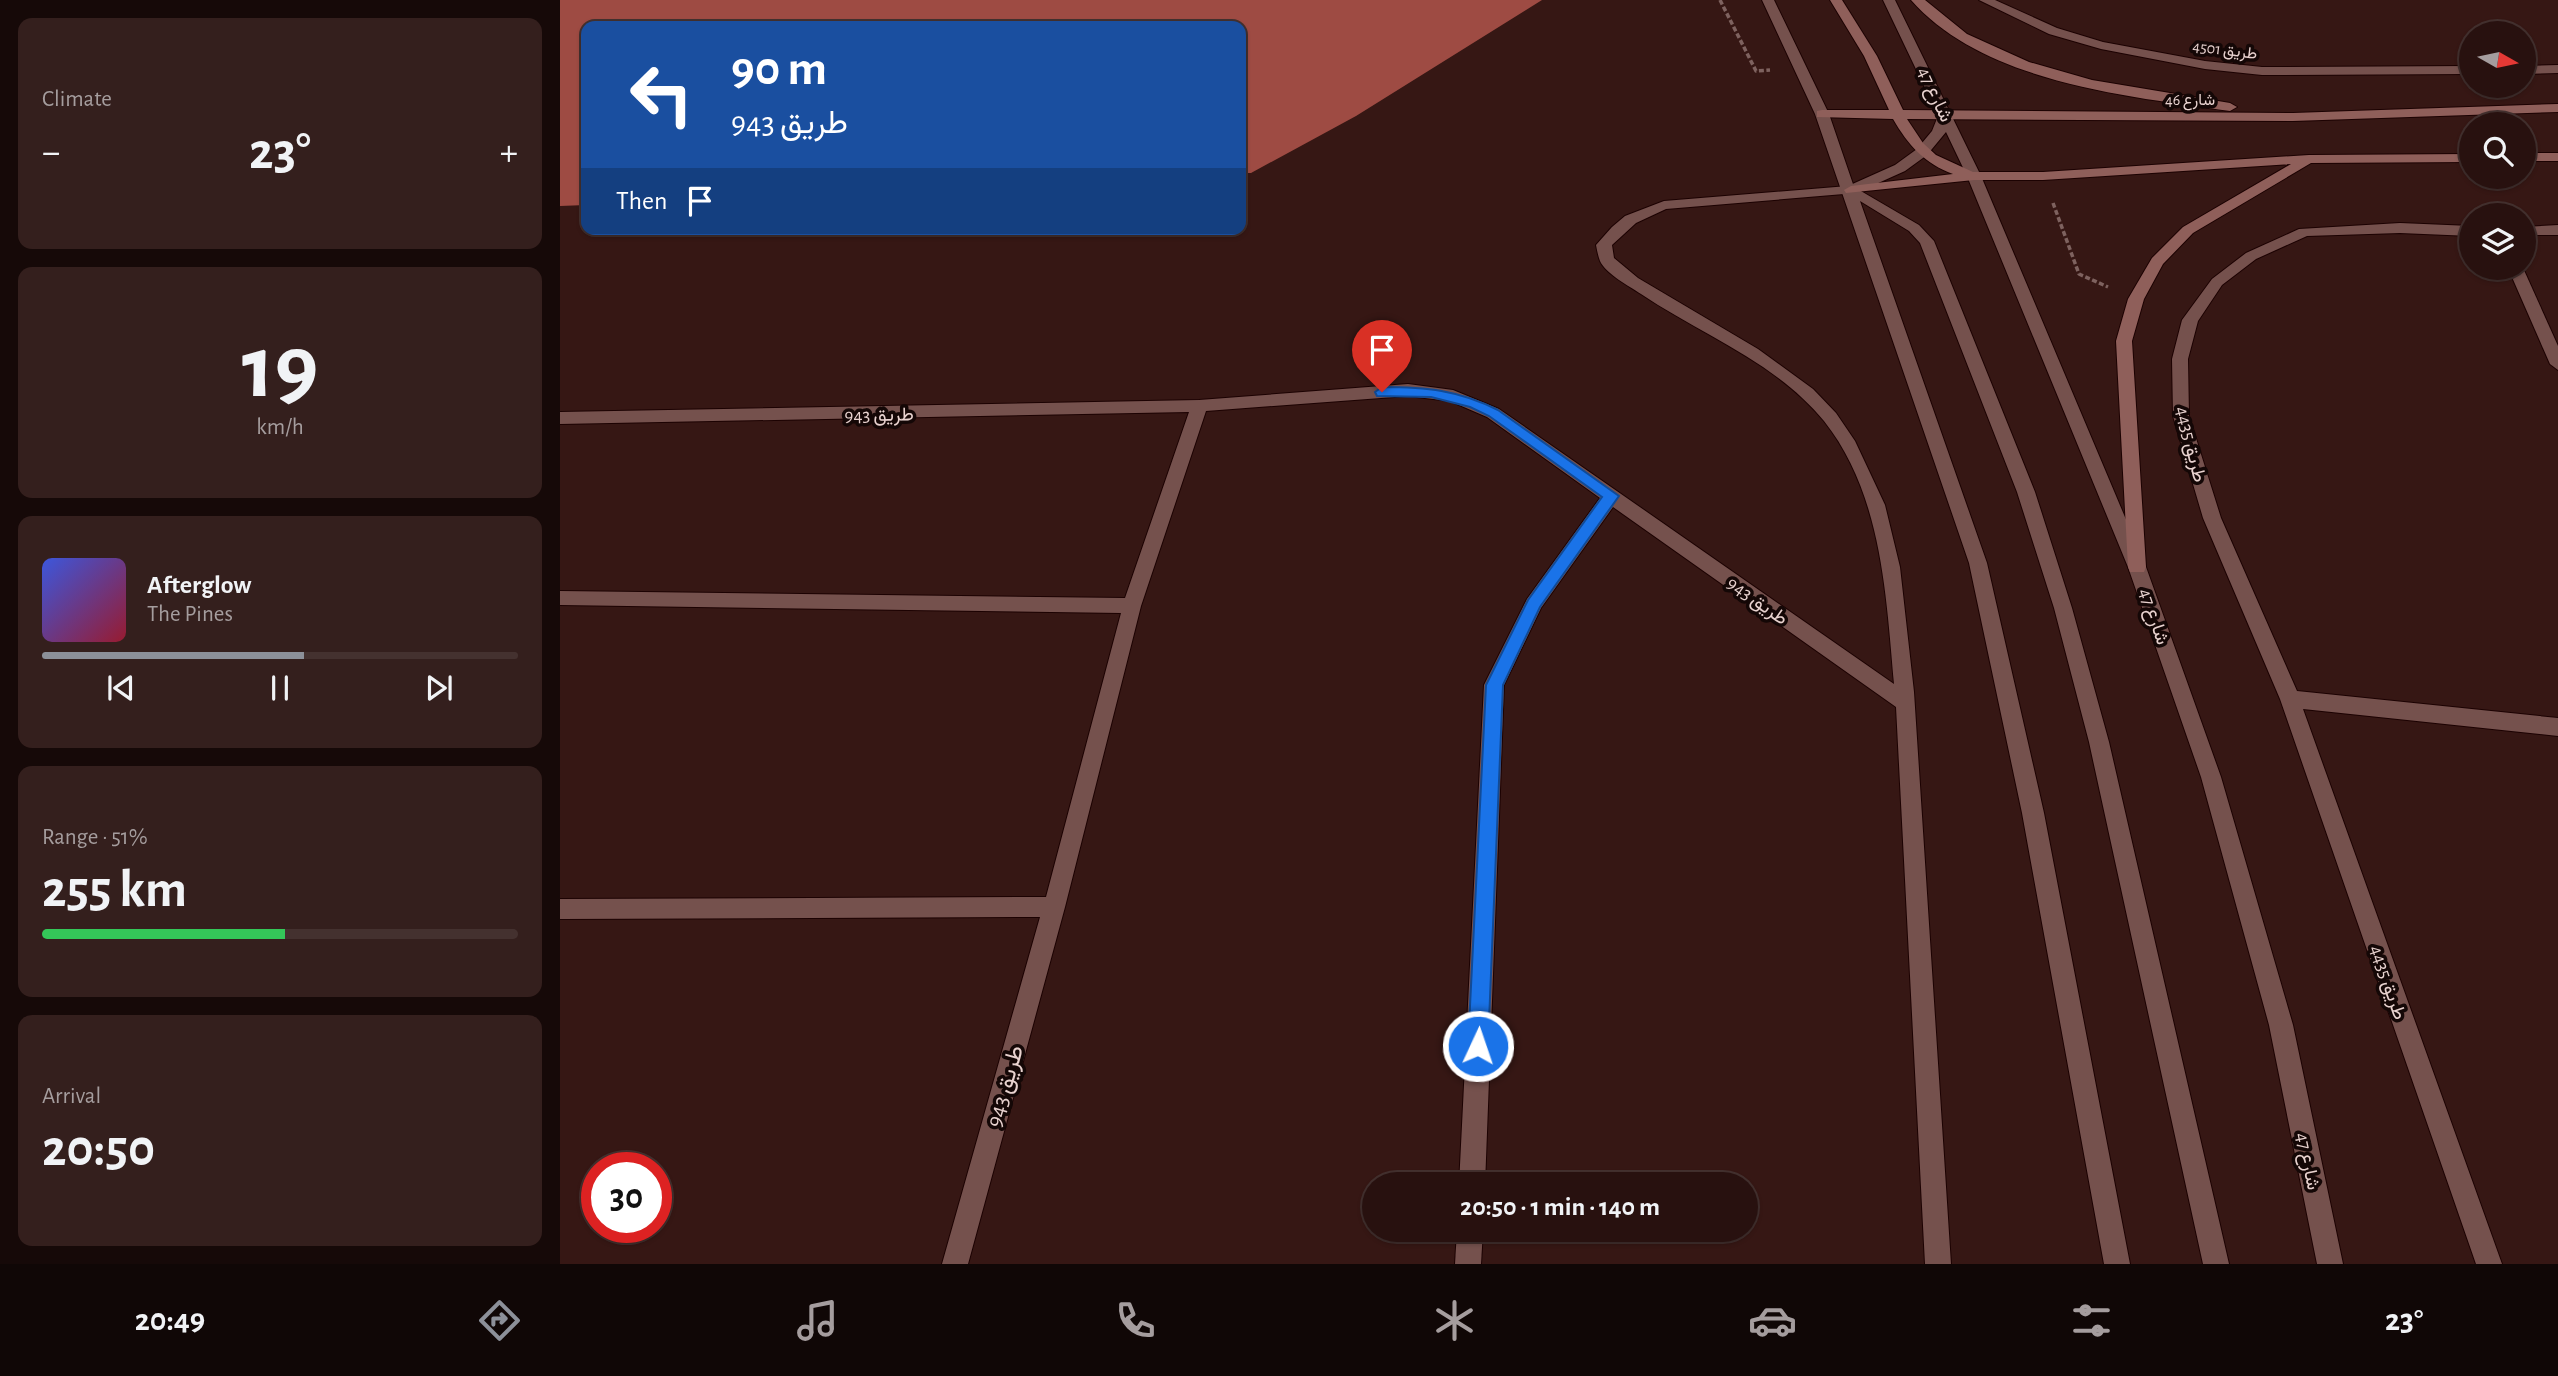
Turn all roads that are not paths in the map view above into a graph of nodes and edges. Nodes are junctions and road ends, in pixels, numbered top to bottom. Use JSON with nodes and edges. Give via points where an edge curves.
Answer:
{"nodes":[{"id":1,"x":1768,"y":0,"type":"edge"},
{"id":2,"x":1836,"y":0,"type":"edge"},
{"id":3,"x":1889,"y":0,"type":"edge"},
{"id":4,"x":1917,"y":0,"type":"edge"},
{"id":5,"x":1985,"y":0,"type":"edge"},
{"id":6,"x":2558,"y":69,"type":"edge"},
{"id":7,"x":2459,"y":70,"type":"edge"},
{"id":8,"x":2536,"y":70,"type":"edge"},
{"id":9,"x":2558,"y":108,"type":"edge"},
{"id":10,"x":1822,"y":114,"type":"junction"},
{"id":11,"x":1897,"y":114,"type":"junction"},
{"id":12,"x":1945,"y":114,"type":"junction"},
{"id":13,"x":2293,"y":117,"type":"junction"},
{"id":14,"x":1922,"y":152,"type":"junction"},
{"id":15,"x":2558,"y":157,"type":"edge"},
{"id":16,"x":2459,"y":158,"type":"edge"},
{"id":17,"x":2536,"y":158,"type":"edge"},
{"id":18,"x":2309,"y":159,"type":"junction"},
{"id":19,"x":1974,"y":176,"type":"junction"},
{"id":20,"x":1851,"y":190,"type":"junction"},
{"id":21,"x":2459,"y":230,"type":"edge"},
{"id":22,"x":2558,"y":230,"type":"edge"},
{"id":23,"x":2536,"y":231,"type":"edge"},
{"id":24,"x":2520,"y":280,"type":"edge"},
{"id":25,"x":2558,"y":364,"type":"edge"},
{"id":26,"x":1199,"y":406,"type":"junction"},
{"id":27,"x":560,"y":418,"type":"edge"},
{"id":28,"x":1611,"y":496,"type":"junction"},
{"id":29,"x":2137,"y":566,"type":"junction"},
{"id":30,"x":560,"y":598,"type":"edge"},
{"id":31,"x":1132,"y":606,"type":"junction"},
{"id":32,"x":2290,"y":699,"type":"junction"},
{"id":33,"x":1905,"y":703,"type":"junction"},
{"id":34,"x":2558,"y":727,"type":"edge"},
{"id":35,"x":1054,"y":907,"type":"junction"},
{"id":36,"x":560,"y":909,"type":"edge"},
{"id":37,"x":1473,"y":1172,"type":"edge"},
{"id":38,"x":1469,"y":1242,"type":"edge"},
{"id":39,"x":954,"y":1264,"type":"edge"},
{"id":40,"x":1468,"y":1264,"type":"edge"},
{"id":41,"x":1938,"y":1264,"type":"edge"},
{"id":42,"x":2118,"y":1264,"type":"edge"},
{"id":43,"x":2216,"y":1264,"type":"edge"},
{"id":44,"x":2330,"y":1264,"type":"edge"},
{"id":45,"x":2488,"y":1264,"type":"edge"}],
"edges":[{"from":1,"to":10,"type":"street"},
{"from":2,"to":11,"type":"main road","via":[[1875,64]]},
{"from":3,"to":12,"type":"street","name":"شارع 47"},
{"from":4,"to":13,"type":"main road","via":[[1963,37],[2069,77],[2112,89]]},
{"from":5,"to":7,"type":"street","name":"طريق 4501","via":[[2053,31],[2205,65],[2262,71]]},
{"from":6,"to":8,"type":"street"},
{"from":9,"to":13,"type":"main road","name":"شارع 46"},
{"from":10,"to":11,"type":"main road","name":"شارع 46"},
{"from":10,"to":20,"type":"street"},
{"from":11,"to":12,"type":"main road","name":"شارع 46"},
{"from":11,"to":14,"type":"main road"},
{"from":12,"to":13,"type":"main road","name":"شارع 46"},
{"from":12,"to":14,"type":"street","via":[[1940,132]]},
{"from":12,"to":19,"type":"street","name":"شارع 47"},
{"from":14,"to":19,"type":"main road","via":[[1945,167]]},
{"from":14,"to":20,"type":"street","via":[[1900,168]]},
{"from":15,"to":17,"type":"main road"},
{"from":16,"to":18,"type":"main road"},
{"from":18,"to":19,"type":"main road"},
{"from":18,"to":29,"type":"main road","via":[[2188,230],[2157,261],[2136,299],[2124,341]]},
{"from":19,"to":20,"type":"main road"},
{"from":19,"to":29,"type":"street","name":"شارع 47"},
{"from":20,"to":33,"type":"street","via":[[1664,205],[1626,221],[1604,245],[1607,260],[1637,285],[1798,386],[1847,442],[1867,480],[1890,557]]},
{"from":20,"to":42,"type":"street","via":[[1979,563],[2033,813]]},
{"from":20,"to":43,"type":"street","via":[[1914,228],[1927,241],[2026,492],[2099,742]]},
{"from":21,"to":32,"type":"street","name":"طريق 4435","via":[[2304,232],[2242,262],[2217,282],[2190,320],[2180,359],[2182,416],[2212,518]]},
{"from":22,"to":23,"type":"street"},
{"from":24,"to":25,"type":"street"},
{"from":26,"to":27,"type":"street","name":"طريق 943"},
{"from":26,"to":28,"type":"street","name":"طريق 943","via":[[1408,390],[1453,396],[1493,413]]},
{"from":26,"to":31,"type":"street","name":"طريق 943"},
{"from":28,"to":33,"type":"street","name":"طريق 943"},
{"from":28,"to":37,"type":"street","via":[[1534,604],[1494,685]]},
{"from":29,"to":44,"type":"street","name":"شارع 47","via":[[2211,777],[2281,1025]]},
{"from":30,"to":31,"type":"street"},
{"from":31,"to":35,"type":"street","name":"طريق 943"},
{"from":32,"to":34,"type":"street"},
{"from":32,"to":45,"type":"street","name":"طريق 4435"},
{"from":33,"to":41,"type":"street"},
{"from":35,"to":36,"type":"street"},
{"from":35,"to":39,"type":"street","name":"طريق 943"},
{"from":38,"to":40,"type":"street"}]}
